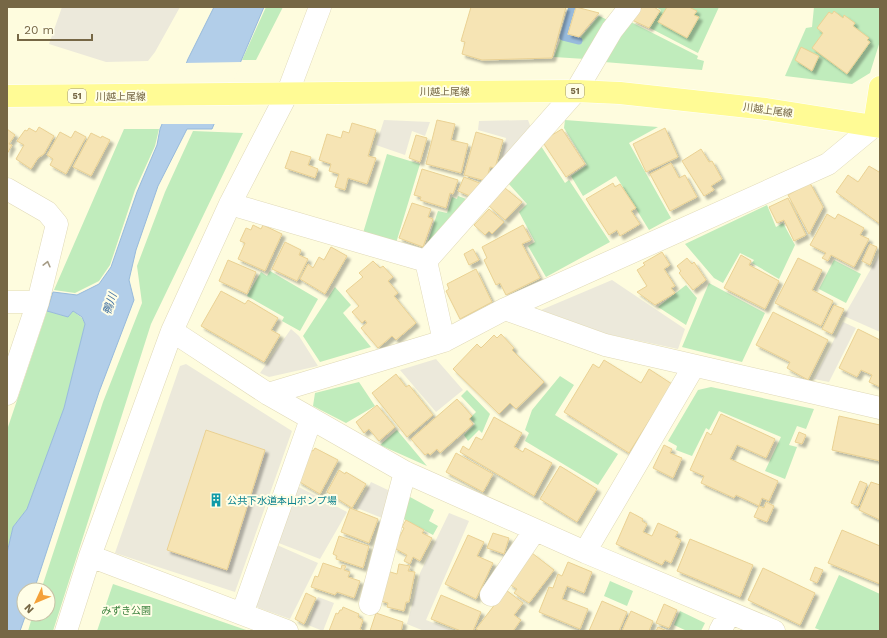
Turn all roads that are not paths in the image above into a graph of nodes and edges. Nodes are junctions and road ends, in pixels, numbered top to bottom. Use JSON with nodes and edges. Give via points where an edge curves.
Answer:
{"nodes":[{"id":1,"x":320,"y":7,"type":"edge"},
{"id":2,"x":630,"y":7,"type":"edge"},
{"id":3,"x":880,"y":87,"type":"edge"},
{"id":4,"x":576,"y":91,"type":"junction"},
{"id":5,"x":278,"y":93,"type":"junction"},
{"id":6,"x":7,"y":96,"type":"edge"},
{"id":7,"x":877,"y":126,"type":"edge"},
{"id":8,"x":7,"y":189,"type":"edge"},
{"id":9,"x":230,"y":204,"type":"junction"},
{"id":10,"x":426,"y":261,"type":"junction"},
{"id":11,"x":7,"y":302,"type":"edge"},
{"id":12,"x":38,"y":302,"type":"junction"},
{"id":13,"x":506,"y":309,"type":"junction"},
{"id":14,"x":172,"y":331,"type":"junction"},
{"id":15,"x":444,"y":341,"type":"junction"},
{"id":16,"x":694,"y":366,"type":"junction"},
{"id":17,"x":7,"y":394,"type":"edge"},
{"id":18,"x":268,"y":394,"type":"junction"},
{"id":19,"x":880,"y":408,"type":"edge"},
{"id":20,"x":311,"y":418,"type":"junction"},
{"id":21,"x":405,"y":472,"type":"junction"},
{"id":22,"x":535,"y":530,"type":"junction"},
{"id":23,"x":585,"y":552,"type":"junction"},
{"id":24,"x":90,"y":556,"type":"junction"},
{"id":25,"x":491,"y":595,"type":"dead end"},
{"id":26,"x":370,"y":604,"type":"dead end"},
{"id":27,"x":242,"y":614,"type":"junction"},
{"id":28,"x":724,"y":622,"type":"edge"},
{"id":29,"x":66,"y":631,"type":"edge"},
{"id":30,"x":287,"y":631,"type":"edge"},
{"id":31,"x":774,"y":631,"type":"edge"}],
"edges":[{"from":1,"to":5,"type":"street"},
{"from":2,"to":4,"type":"street","via":[[612,30]]},
{"from":3,"to":7,"type":"main road"},
{"from":4,"to":5,"type":"main road","name":"川越上尾線","number":"51"},
{"from":4,"to":7,"type":"main road","name":"川越上尾線","number":"51","via":[[620,93],[766,109]]},
{"from":4,"to":10,"type":"street"},
{"from":5,"to":6,"type":"main road","name":"川越上尾線","number":"51"},
{"from":5,"to":9,"type":"street"},
{"from":7,"to":13,"type":"street","via":[[828,164]]},
{"from":12,"to":8,"type":"street","one_way":true,"via":[[57,224],[47,212]]},
{"from":9,"to":10,"type":"street"},
{"from":9,"to":14,"type":"street"},
{"from":10,"to":15,"type":"street"},
{"from":11,"to":12,"type":"street"},
{"from":12,"to":17,"type":"street"},
{"from":13,"to":15,"type":"street"},
{"from":13,"to":16,"type":"street","via":[[605,345]]},
{"from":14,"to":18,"type":"street"},
{"from":14,"to":24,"type":"street"},
{"from":15,"to":18,"type":"street"},
{"from":16,"to":19,"type":"street"},
{"from":16,"to":23,"type":"street"},
{"from":18,"to":20,"type":"street"},
{"from":20,"to":21,"type":"street"},
{"from":20,"to":27,"type":"street"},
{"from":21,"to":22,"type":"street"},
{"from":21,"to":26,"type":"street"},
{"from":22,"to":23,"type":"street"},
{"from":22,"to":25,"type":"street"},
{"from":23,"to":28,"type":"street"},
{"from":24,"to":27,"type":"street"},
{"from":24,"to":29,"type":"street"},
{"from":27,"to":30,"type":"street"},
{"from":28,"to":31,"type":"street"}]}
